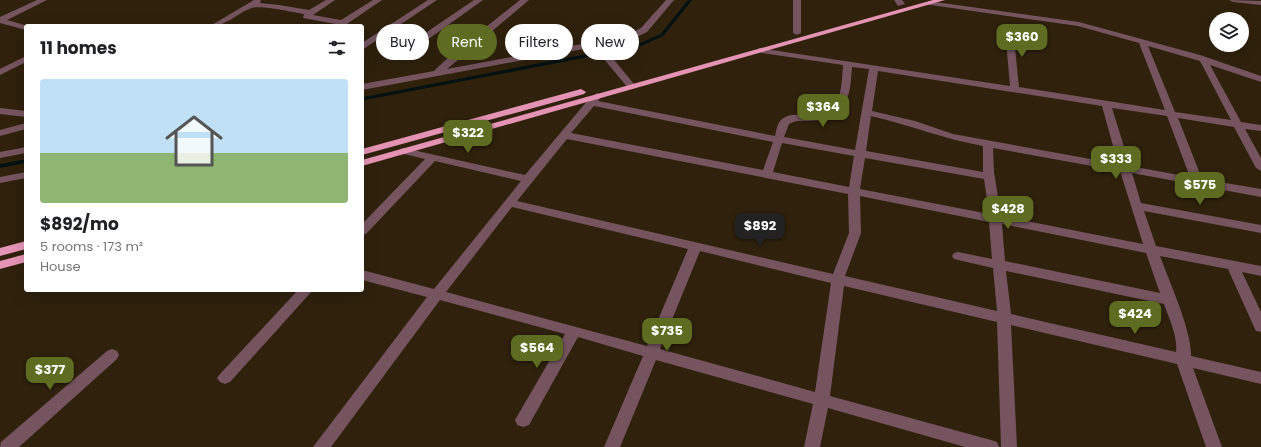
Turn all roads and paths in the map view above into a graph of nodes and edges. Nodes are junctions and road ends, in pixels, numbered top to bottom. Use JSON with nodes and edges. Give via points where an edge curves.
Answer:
{"nodes":[{"id":1,"x":43,"y":0,"type":"edge"},
{"id":2,"x":261,"y":0,"type":"edge"},
{"id":3,"x":332,"y":0,"type":"edge"},
{"id":4,"x":378,"y":0,"type":"edge"},
{"id":5,"x":433,"y":0,"type":"edge"},
{"id":6,"x":479,"y":0,"type":"edge"},
{"id":7,"x":525,"y":0,"type":"edge"},
{"id":8,"x":670,"y":0,"type":"edge"},
{"id":9,"x":797,"y":0,"type":"edge"},
{"id":10,"x":917,"y":0,"type":"edge"},
{"id":11,"x":1233,"y":0,"type":"edge"},
{"id":12,"x":936,"y":1,"type":"edge"},
{"id":13,"x":899,"y":2,"type":"edge"},
{"id":14,"x":1261,"y":3,"type":"edge"},
{"id":15,"x":251,"y":5,"type":"junction"},
{"id":16,"x":310,"y":13,"type":"junction"},
{"id":17,"x":0,"y":20,"type":"edge"},
{"id":18,"x":218,"y":24,"type":"edge"},
{"id":19,"x":341,"y":24,"type":"edge"},
{"id":20,"x":24,"y":27,"type":"edge"},
{"id":21,"x":1009,"y":29,"type":"dead end"},
{"id":22,"x":639,"y":33,"type":"edge"},
{"id":23,"x":797,"y":33,"type":"junction"},
{"id":24,"x":429,"y":35,"type":"edge"},
{"id":25,"x":1143,"y":43,"type":"junction"},
{"id":26,"x":364,"y":45,"type":"edge"},
{"id":27,"x":581,"y":49,"type":"edge"},
{"id":28,"x":762,"y":50,"type":"junction"},
{"id":29,"x":1203,"y":59,"type":"junction"},
{"id":30,"x":24,"y":60,"type":"edge"},
{"id":31,"x":610,"y":60,"type":"edge"},
{"id":32,"x":848,"y":64,"type":"junction"},
{"id":33,"x":874,"y":68,"type":"junction"},
{"id":34,"x":0,"y":72,"type":"edge"},
{"id":35,"x":437,"y":73,"type":"junction"},
{"id":36,"x":1261,"y":79,"type":"edge"},
{"id":37,"x":628,"y":83,"type":"junction"},
{"id":38,"x":364,"y":87,"type":"edge"},
{"id":39,"x":1015,"y":90,"type":"junction"},
{"id":40,"x":594,"y":99,"type":"junction"},
{"id":41,"x":1106,"y":104,"type":"junction"},
{"id":42,"x":0,"y":111,"type":"edge"},
{"id":43,"x":866,"y":112,"type":"junction"},
{"id":44,"x":24,"y":114,"type":"edge"},
{"id":45,"x":1170,"y":114,"type":"junction"},
{"id":46,"x":1237,"y":125,"type":"junction"},
{"id":47,"x":24,"y":127,"type":"edge"},
{"id":48,"x":1261,"y":128,"type":"edge"},
{"id":49,"x":0,"y":133,"type":"edge"},
{"id":50,"x":564,"y":134,"type":"junction"},
{"id":51,"x":778,"y":139,"type":"junction"},
{"id":52,"x":988,"y":143,"type":"junction"},
{"id":53,"x":24,"y":150,"type":"edge"},
{"id":54,"x":364,"y":151,"type":"edge"},
{"id":55,"x":404,"y":151,"type":"junction"},
{"id":56,"x":0,"y":154,"type":"edge"},
{"id":57,"x":860,"y":154,"type":"junction"},
{"id":58,"x":432,"y":158,"type":"junction"},
{"id":59,"x":364,"y":162,"type":"edge"},
{"id":60,"x":1125,"y":168,"type":"junction"},
{"id":61,"x":1261,"y":168,"type":"edge"},
{"id":62,"x":766,"y":174,"type":"junction"},
{"id":63,"x":24,"y":175,"type":"edge"},
{"id":64,"x":989,"y":176,"type":"junction"},
{"id":65,"x":0,"y":180,"type":"edge"},
{"id":66,"x":528,"y":180,"type":"junction"},
{"id":67,"x":1198,"y":182,"type":"junction"},
{"id":68,"x":854,"y":191,"type":"junction"},
{"id":69,"x":1261,"y":193,"type":"edge"},
{"id":70,"x":510,"y":203,"type":"junction"},
{"id":71,"x":1136,"y":206,"type":"junction"},
{"id":72,"x":995,"y":218,"type":"junction"},
{"id":73,"x":364,"y":229,"type":"edge"},
{"id":74,"x":1261,"y":229,"type":"edge"},
{"id":75,"x":696,"y":245,"type":"junction"},
{"id":76,"x":24,"y":246,"type":"edge"},
{"id":77,"x":1151,"y":249,"type":"junction"},
{"id":78,"x":0,"y":252,"type":"edge"},
{"id":79,"x":958,"y":256,"type":"dead end"},
{"id":80,"x":24,"y":259,"type":"edge"},
{"id":81,"x":999,"y":264,"type":"junction"},
{"id":82,"x":0,"y":265,"type":"edge"},
{"id":83,"x":1233,"y":266,"type":"junction"},
{"id":84,"x":1261,"y":271,"type":"edge"},
{"id":85,"x":364,"y":276,"type":"edge"},
{"id":86,"x":838,"y":278,"type":"junction"},
{"id":87,"x":304,"y":292,"type":"edge"},
{"id":88,"x":437,"y":294,"type":"junction"},
{"id":89,"x":1170,"y":300,"type":"junction"},
{"id":90,"x":1004,"y":318,"type":"junction"},
{"id":91,"x":1261,"y":327,"type":"edge"},
{"id":92,"x":574,"y":331,"type":"junction"},
{"id":93,"x":652,"y":353,"type":"junction"},
{"id":94,"x":112,"y":355,"type":"dead end"},
{"id":95,"x":1183,"y":360,"type":"junction"},
{"id":96,"x":225,"y":378,"type":"dead end"},
{"id":97,"x":1261,"y":378,"type":"edge"},
{"id":98,"x":822,"y":400,"type":"junction"},
{"id":99,"x":523,"y":420,"type":"dead end"},
{"id":100,"x":7,"y":447,"type":"edge"},
{"id":101,"x":320,"y":447,"type":"edge"},
{"id":102,"x":612,"y":447,"type":"edge"},
{"id":103,"x":812,"y":447,"type":"edge"},
{"id":104,"x":991,"y":447,"type":"edge"},
{"id":105,"x":1009,"y":447,"type":"edge"},
{"id":106,"x":1214,"y":447,"type":"edge"}],
"edges":[{"from":1,"to":17,"type":"street"},
{"from":2,"to":15,"type":"street"},
{"from":3,"to":16,"type":"street"},
{"from":4,"to":19,"type":"street"},
{"from":5,"to":26,"type":"street"},
{"from":6,"to":24,"type":"street"},
{"from":7,"to":35,"type":"street"},
{"from":8,"to":22,"type":"street","via":[[650,25]]},
{"from":9,"to":23,"type":"street"},
{"from":10,"to":13,"type":"highway"},
{"from":11,"to":14,"type":"street"},
{"from":12,"to":25,"type":"street","via":[[1079,24]]},
{"from":12,"to":28,"type":"highway"},
{"from":13,"to":23,"type":"highway"},
{"from":15,"to":16,"type":"street"},
{"from":15,"to":18,"type":"street"},
{"from":16,"to":19,"type":"street","via":[[307,16]]},
{"from":17,"to":20,"type":"street"},
{"from":21,"to":39,"type":"street"},
{"from":23,"to":37,"type":"highway"},
{"from":25,"to":29,"type":"street"},
{"from":25,"to":45,"type":"street"},
{"from":27,"to":35,"type":"street"},
{"from":28,"to":32,"type":"street"},
{"from":28,"to":37,"type":"highway"},
{"from":29,"to":36,"type":"street"},
{"from":29,"to":46,"type":"street"},
{"from":30,"to":34,"type":"street"},
{"from":31,"to":37,"type":"street"},
{"from":32,"to":33,"type":"street"},
{"from":32,"to":51,"type":"street","via":[[843,101],[837,110],[822,117],[791,119],[784,123]]},
{"from":33,"to":39,"type":"street"},
{"from":33,"to":43,"type":"street"},
{"from":35,"to":38,"type":"street"},
{"from":37,"to":40,"type":"highway"},
{"from":37,"to":54,"type":"highway"},
{"from":39,"to":41,"type":"street"},
{"from":40,"to":50,"type":"street"},
{"from":40,"to":51,"type":"street"},
{"from":40,"to":55,"type":"highway"},
{"from":41,"to":45,"type":"street"},
{"from":41,"to":60,"type":"street"},
{"from":42,"to":44,"type":"street"},
{"from":43,"to":52,"type":"street","via":[[942,134]]},
{"from":43,"to":57,"type":"street"},
{"from":45,"to":46,"type":"street"},
{"from":45,"to":67,"type":"street"},
{"from":46,"to":48,"type":"street"},
{"from":46,"to":61,"type":"street"},
{"from":47,"to":49,"type":"street"},
{"from":50,"to":62,"type":"street"},
{"from":50,"to":66,"type":"street"},
{"from":51,"to":57,"type":"street"},
{"from":51,"to":62,"type":"street"},
{"from":52,"to":60,"type":"street"},
{"from":52,"to":64,"type":"street"},
{"from":53,"to":56,"type":"street"},
{"from":55,"to":58,"type":"street"},
{"from":55,"to":59,"type":"highway"},
{"from":57,"to":64,"type":"street"},
{"from":57,"to":68,"type":"street"},
{"from":58,"to":66,"type":"street"},
{"from":58,"to":73,"type":"street"},
{"from":60,"to":67,"type":"street"},
{"from":60,"to":71,"type":"street"},
{"from":62,"to":68,"type":"street"},
{"from":63,"to":65,"type":"street"},
{"from":64,"to":72,"type":"street"},
{"from":66,"to":70,"type":"street"},
{"from":67,"to":69,"type":"street"},
{"from":68,"to":72,"type":"street"},
{"from":68,"to":86,"type":"street","via":[[855,233]]},
{"from":70,"to":75,"type":"street"},
{"from":70,"to":88,"type":"street"},
{"from":71,"to":74,"type":"street"},
{"from":71,"to":77,"type":"street"},
{"from":72,"to":77,"type":"street"},
{"from":72,"to":81,"type":"street"},
{"from":75,"to":86,"type":"street"},
{"from":75,"to":93,"type":"street"},
{"from":76,"to":78,"type":"highway"},
{"from":77,"to":83,"type":"street"},
{"from":77,"to":89,"type":"street"},
{"from":79,"to":81,"type":"street"},
{"from":80,"to":82,"type":"highway"},
{"from":81,"to":89,"type":"street"},
{"from":81,"to":90,"type":"street"},
{"from":83,"to":84,"type":"street"},
{"from":83,"to":91,"type":"street"},
{"from":85,"to":88,"type":"street"},
{"from":86,"to":90,"type":"street"},
{"from":86,"to":98,"type":"street"},
{"from":87,"to":96,"type":"street"},
{"from":88,"to":92,"type":"street"},
{"from":88,"to":101,"type":"street"},
{"from":89,"to":95,"type":"street","via":[[1184,347]]},
{"from":90,"to":95,"type":"street"},
{"from":90,"to":105,"type":"street"},
{"from":92,"to":93,"type":"street"},
{"from":92,"to":99,"type":"street"},
{"from":93,"to":98,"type":"street"},
{"from":93,"to":102,"type":"street"},
{"from":94,"to":100,"type":"street"},
{"from":95,"to":97,"type":"street"},
{"from":95,"to":106,"type":"street"},
{"from":98,"to":103,"type":"street"},
{"from":98,"to":104,"type":"street"}]}
